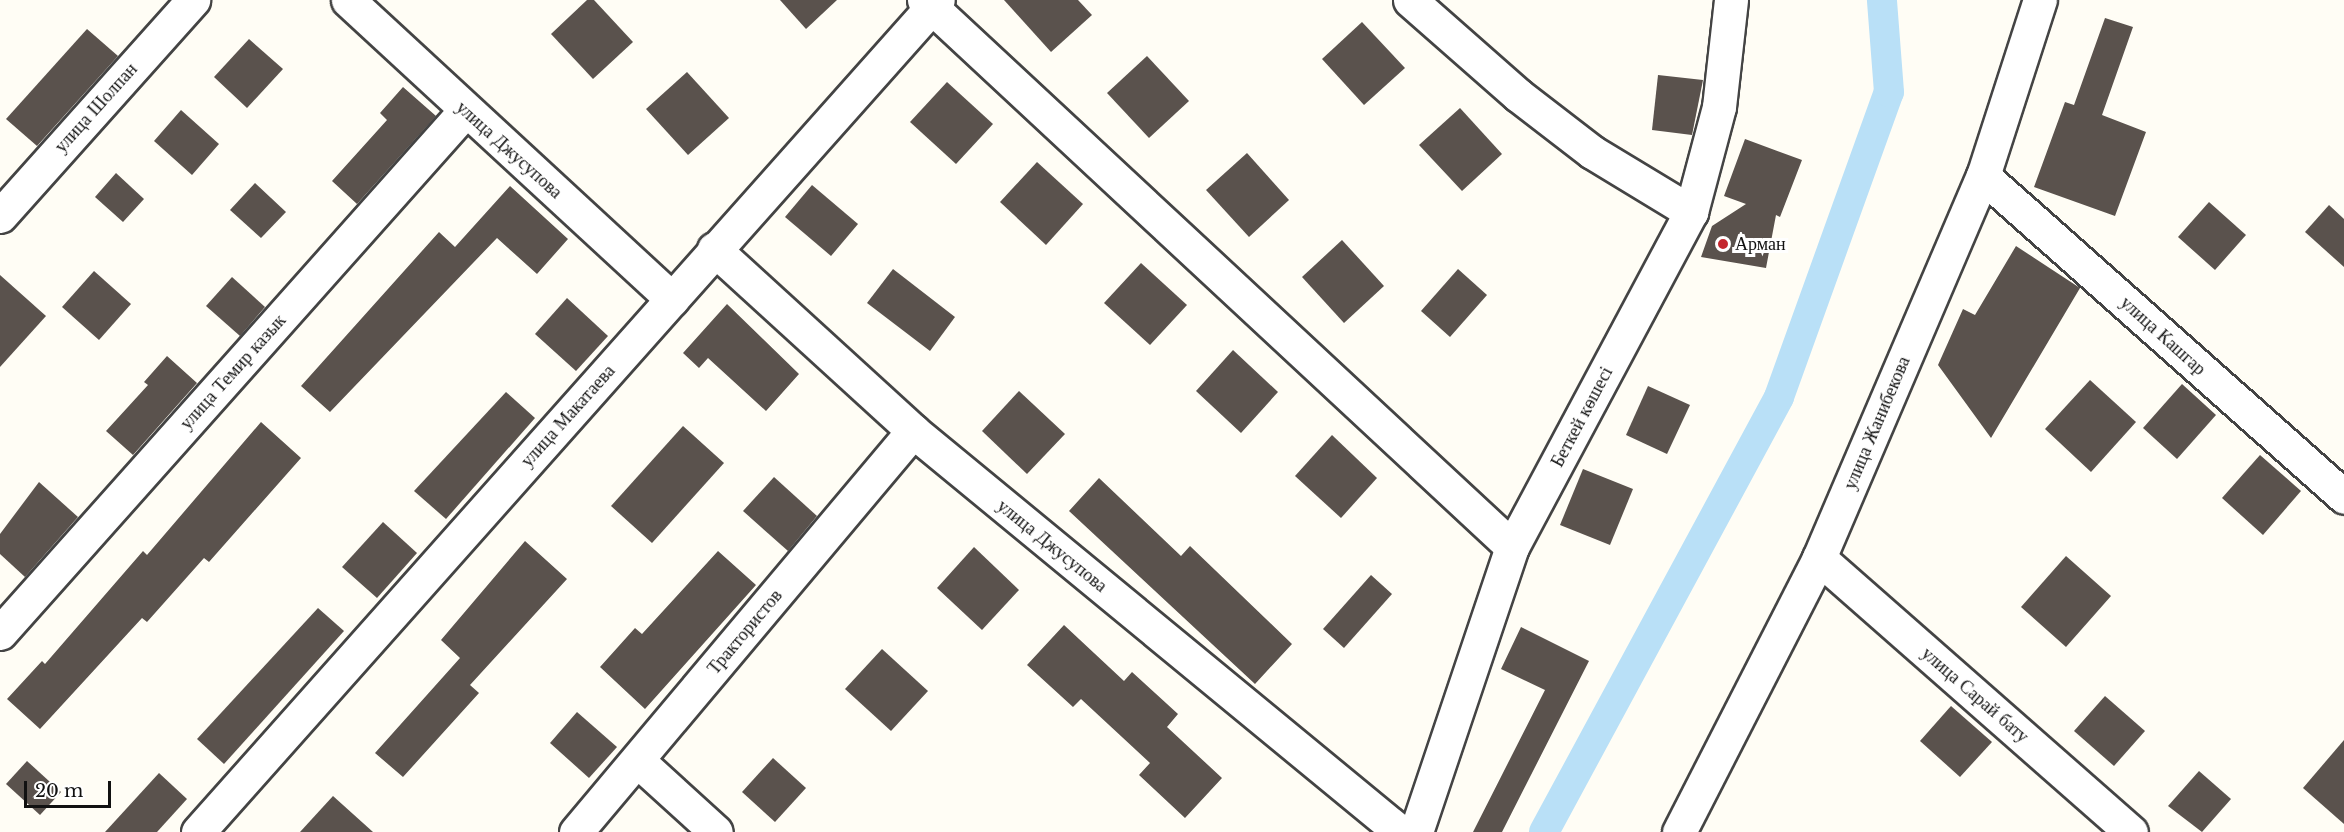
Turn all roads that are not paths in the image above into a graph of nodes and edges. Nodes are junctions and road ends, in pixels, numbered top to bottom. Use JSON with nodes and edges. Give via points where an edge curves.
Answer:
{"nodes":[{"id":1,"x":193,"y":0,"type":"edge"},
{"id":2,"x":348,"y":0,"type":"edge"},
{"id":3,"x":1410,"y":0,"type":"edge"},
{"id":4,"x":1731,"y":0,"type":"edge"},
{"id":5,"x":2040,"y":0,"type":"edge"},
{"id":6,"x":931,"y":2,"type":"edge"},
{"id":7,"x":465,"y":111,"type":"junction"},
{"id":8,"x":1983,"y":176,"type":"junction"},
{"id":9,"x":1691,"y":212,"type":"junction"},
{"id":10,"x":0,"y":216,"type":"edge"},
{"id":11,"x":714,"y":249,"type":"junction"},
{"id":12,"x":672,"y":299,"type":"junction"},
{"id":13,"x":913,"y":431,"type":"junction"},
{"id":14,"x":2344,"y":497,"type":"edge"},
{"id":15,"x":1512,"y":547,"type":"junction"},
{"id":16,"x":1819,"y":558,"type":"junction"},
{"id":17,"x":0,"y":633,"type":"edge"},
{"id":18,"x":638,"y":761,"type":"junction"},
{"id":19,"x":198,"y":832,"type":"edge"},
{"id":20,"x":576,"y":832,"type":"edge"},
{"id":21,"x":716,"y":832,"type":"edge"},
{"id":22,"x":1400,"y":832,"type":"edge"},
{"id":23,"x":1416,"y":832,"type":"edge"},
{"id":24,"x":1679,"y":832,"type":"edge"},
{"id":25,"x":2131,"y":832,"type":"edge"}],
"edges":[{"from":1,"to":10,"type":"street","name":"улица Шолпан"},
{"from":2,"to":7,"type":"street","name":"улица Джусупова"},
{"from":3,"to":9,"type":"street","via":[[1518,95],[1592,152]]},
{"from":4,"to":9,"type":"street","name":"Беткей көшесі","via":[[1719,107]]},
{"from":5,"to":8,"type":"street","name":"улица Жанибекова"},
{"from":6,"to":11,"type":"street","name":"улица Макатаева"},
{"from":6,"to":15,"type":"street"},
{"from":7,"to":12,"type":"street","name":"улица Джусупова"},
{"from":7,"to":17,"type":"street","name":"улица Темир казык"},
{"from":8,"to":14,"type":"street","name":"улица Кашгар"},
{"from":8,"to":16,"type":"street","name":"улица Жанибекова"},
{"from":9,"to":15,"type":"street","name":"Беткей көшесі"},
{"from":11,"to":12,"type":"street","name":"улица Макатаева"},
{"from":11,"to":13,"type":"street","name":"улица Джусупова"},
{"from":12,"to":19,"type":"street","name":"улица Макатаева"},
{"from":13,"to":18,"type":"street","name":"Трактористов"},
{"from":13,"to":22,"type":"street","name":"улица Джусупова"},
{"from":15,"to":23,"type":"street","name":"Беткей көшесі"},
{"from":16,"to":24,"type":"street","name":"улица Жанибекова"},
{"from":16,"to":25,"type":"street","name":"улица Сарай бату"},
{"from":18,"to":20,"type":"street","name":"Трактористов"},
{"from":18,"to":21,"type":"street"}]}
